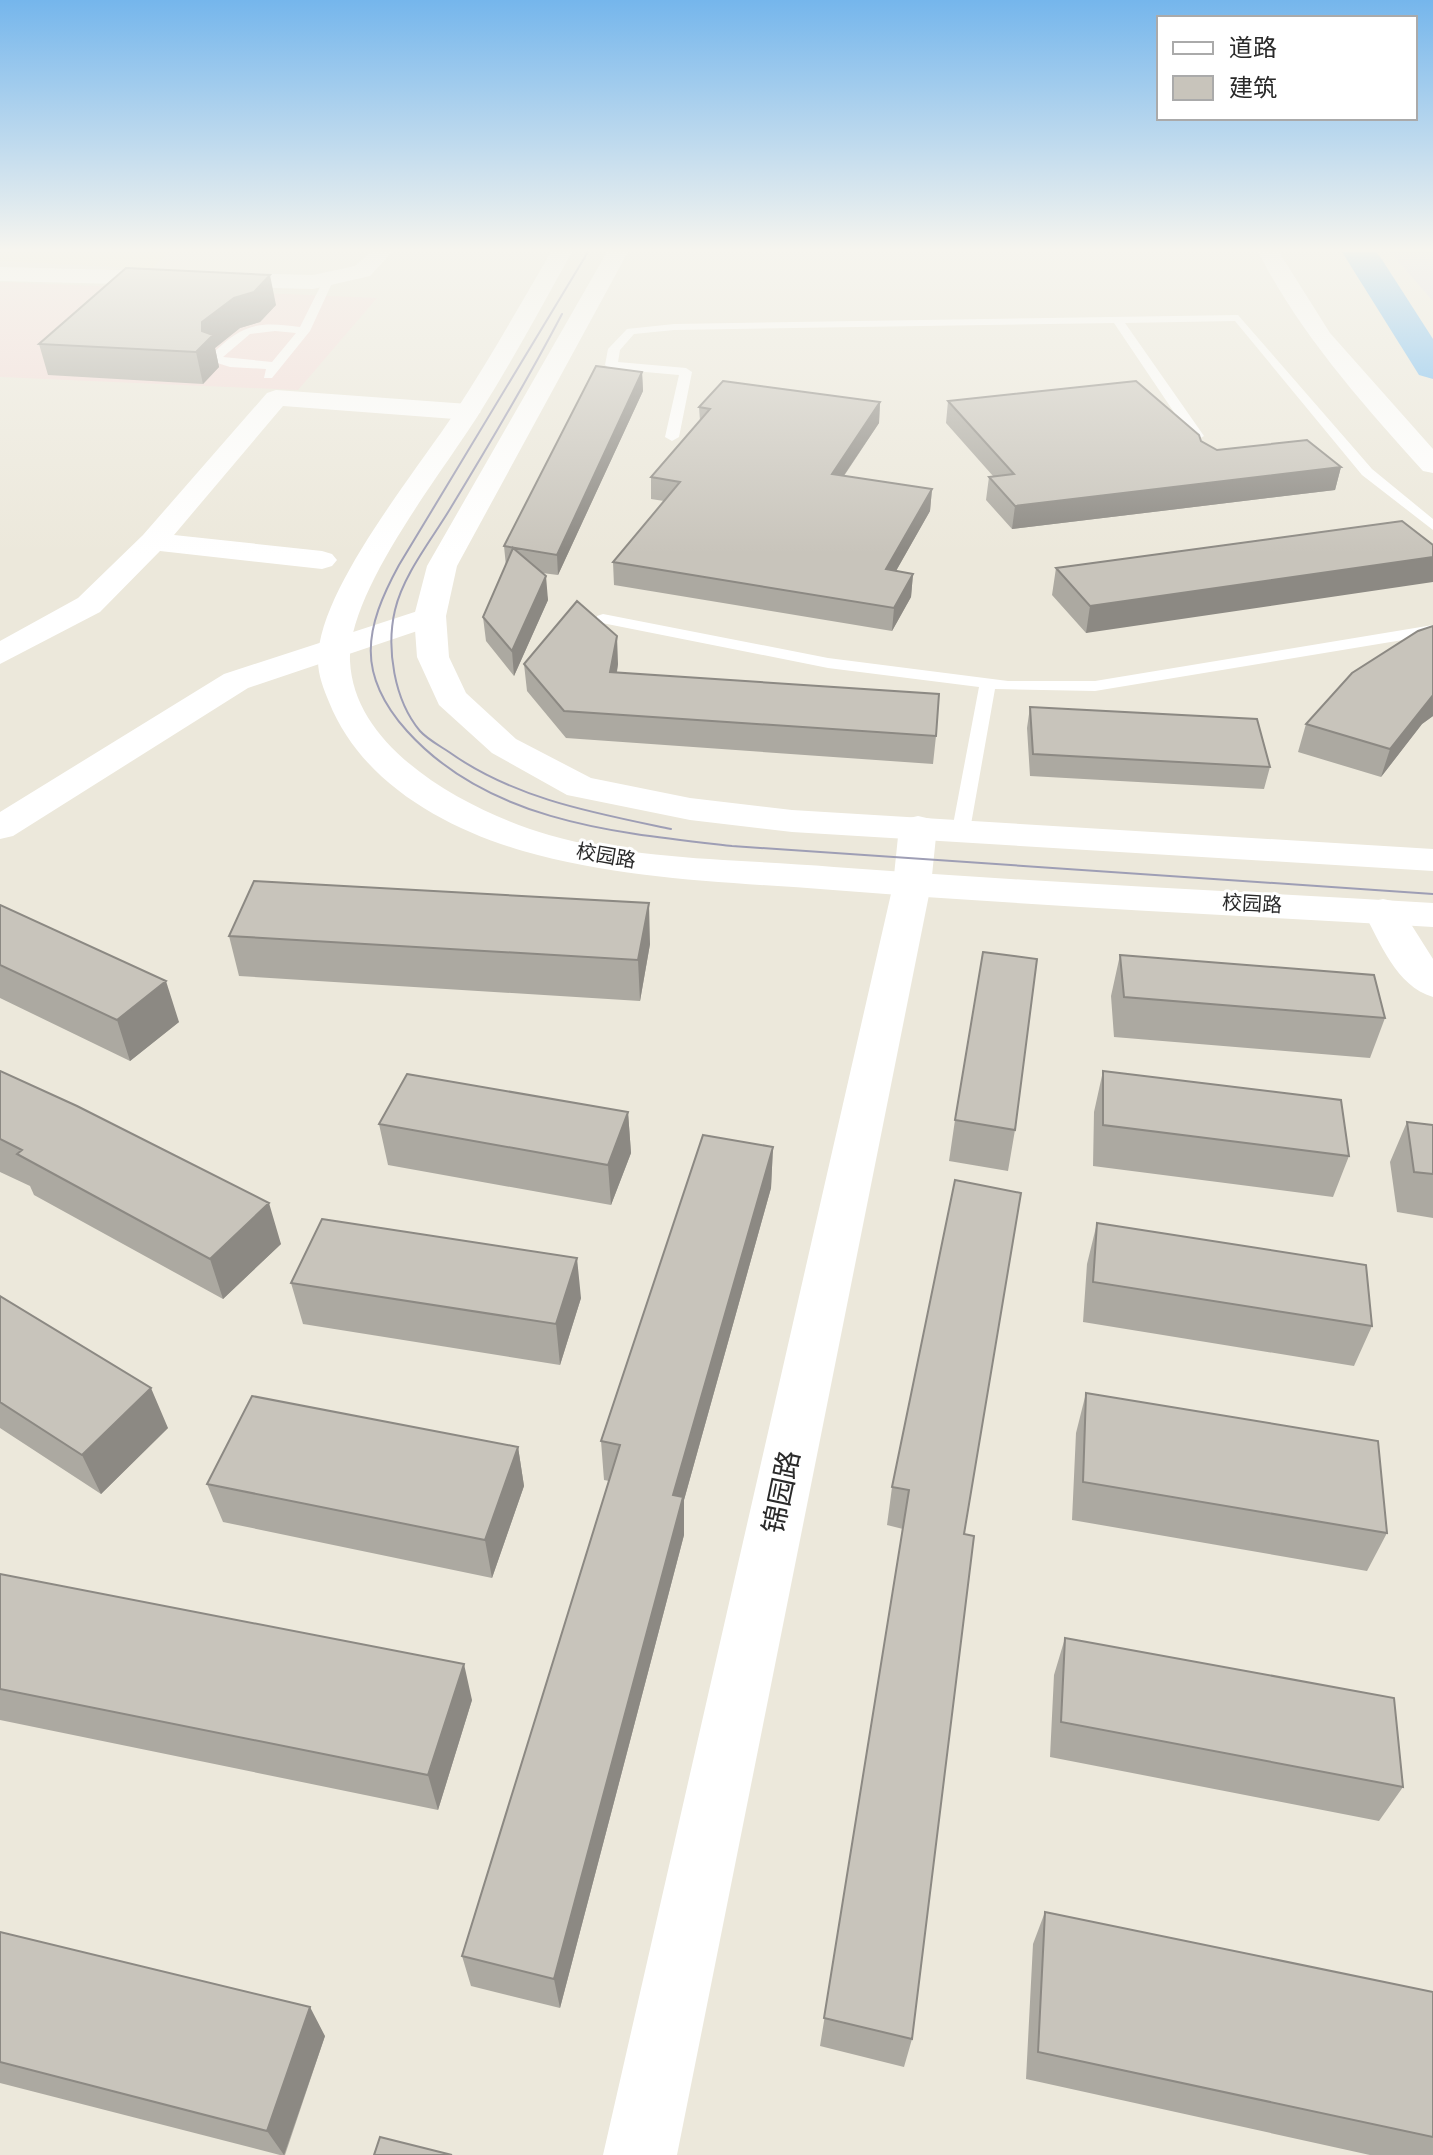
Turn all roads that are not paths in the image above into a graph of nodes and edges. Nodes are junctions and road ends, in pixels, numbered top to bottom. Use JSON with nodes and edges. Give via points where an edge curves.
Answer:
{"nodes":[{"id":1,"x":220,"y":353,"type":"edge"},
{"id":2,"x":286,"y":353,"type":"edge"},
{"id":3,"x":503,"y":353,"type":"edge"},
{"id":4,"x":562,"y":353,"type":"edge"},
{"id":5,"x":613,"y":353,"type":"edge"},
{"id":6,"x":1139,"y":353,"type":"edge"},
{"id":7,"x":1267,"y":353,"type":"edge"},
{"id":8,"x":1331,"y":353,"type":"edge"},
{"id":9,"x":468,"y":412,"type":"junction"},
{"id":10,"x":1197,"y":436,"type":"edge"},
{"id":11,"x":672,"y":437,"type":"dead end"},
{"id":12,"x":1342,"y":444,"type":"junction"},
{"id":13,"x":1327,"y":446,"type":"dead end"},
{"id":14,"x":1433,"y":465,"type":"edge"},
{"id":15,"x":1433,"y":526,"type":"edge"},
{"id":16,"x":153,"y":541,"type":"junction"},
{"id":17,"x":322,"y":560,"type":"dead end"},
{"id":18,"x":430,"y":616,"type":"junction"},
{"id":19,"x":603,"y":619,"type":"edge"},
{"id":20,"x":1433,"y":630,"type":"edge"},
{"id":21,"x":338,"y":644,"type":"junction"},
{"id":22,"x":0,"y":654,"type":"edge"},
{"id":23,"x":988,"y":684,"type":"junction"},
{"id":24,"x":0,"y":786,"type":"edge"},
{"id":25,"x":54,"y":794,"type":"junction"},
{"id":26,"x":0,"y":828,"type":"edge"},
{"id":27,"x":939,"y":829,"type":"junction"},
{"id":28,"x":1433,"y":860,"type":"edge"},
{"id":29,"x":912,"y":885,"type":"junction"},
{"id":30,"x":1383,"y":911,"type":"junction"},
{"id":31,"x":1433,"y":915,"type":"edge"},
{"id":32,"x":1433,"y":983,"type":"edge"},
{"id":33,"x":640,"y":2155,"type":"edge"}],
"edges":[{"from":1,"to":2,"type":"lane","via":[[215,358],[271,371]]},
{"from":3,"to":9,"type":"street","name":"校园路"},
{"from":4,"to":18,"type":"street","via":[[442,566]]},
{"from":5,"to":11,"type":"lane","via":[[611,365],[686,372]]},
{"from":6,"to":10,"type":"lane"},
{"from":7,"to":12,"type":"lane"},
{"from":8,"to":14,"type":"street"},
{"from":9,"to":16,"type":"street","via":[[276,398]]},
{"from":9,"to":21,"type":"street","name":"校园路","via":[[373,559],[347,610]]},
{"from":12,"to":13,"type":"lane"},
{"from":12,"to":15,"type":"lane","via":[[1367,472]]},
{"from":16,"to":17,"type":"street"},
{"from":16,"to":22,"type":"street","via":[[89,605]]},
{"from":18,"to":21,"type":"street"},
{"from":18,"to":27,"type":"street","via":[[433,657],[451,698],[504,746],[580,787],[690,809],[792,821]]},
{"from":19,"to":23,"type":"lane","via":[[828,663]]},
{"from":20,"to":23,"type":"lane","via":[[1095,686]]},
{"from":21,"to":25,"type":"street","via":[[236,681]]},
{"from":21,"to":29,"type":"street","name":"校园路","via":[[333,660],[346,707],[371,744],[419,791],[465,818],[539,844],[645,863]]},
{"from":23,"to":27,"type":"lane"},
{"from":24,"to":25,"type":"street"},
{"from":25,"to":26,"type":"street"},
{"from":27,"to":28,"type":"street"},
{"from":27,"to":29,"type":"street","name":"锦园路"},
{"from":29,"to":30,"type":"street","name":"校园路"},
{"from":29,"to":33,"type":"street","name":"锦园路"},
{"from":30,"to":31,"type":"street","name":"校园路"},
{"from":30,"to":32,"type":"street","via":[[1410,960]]}]}
